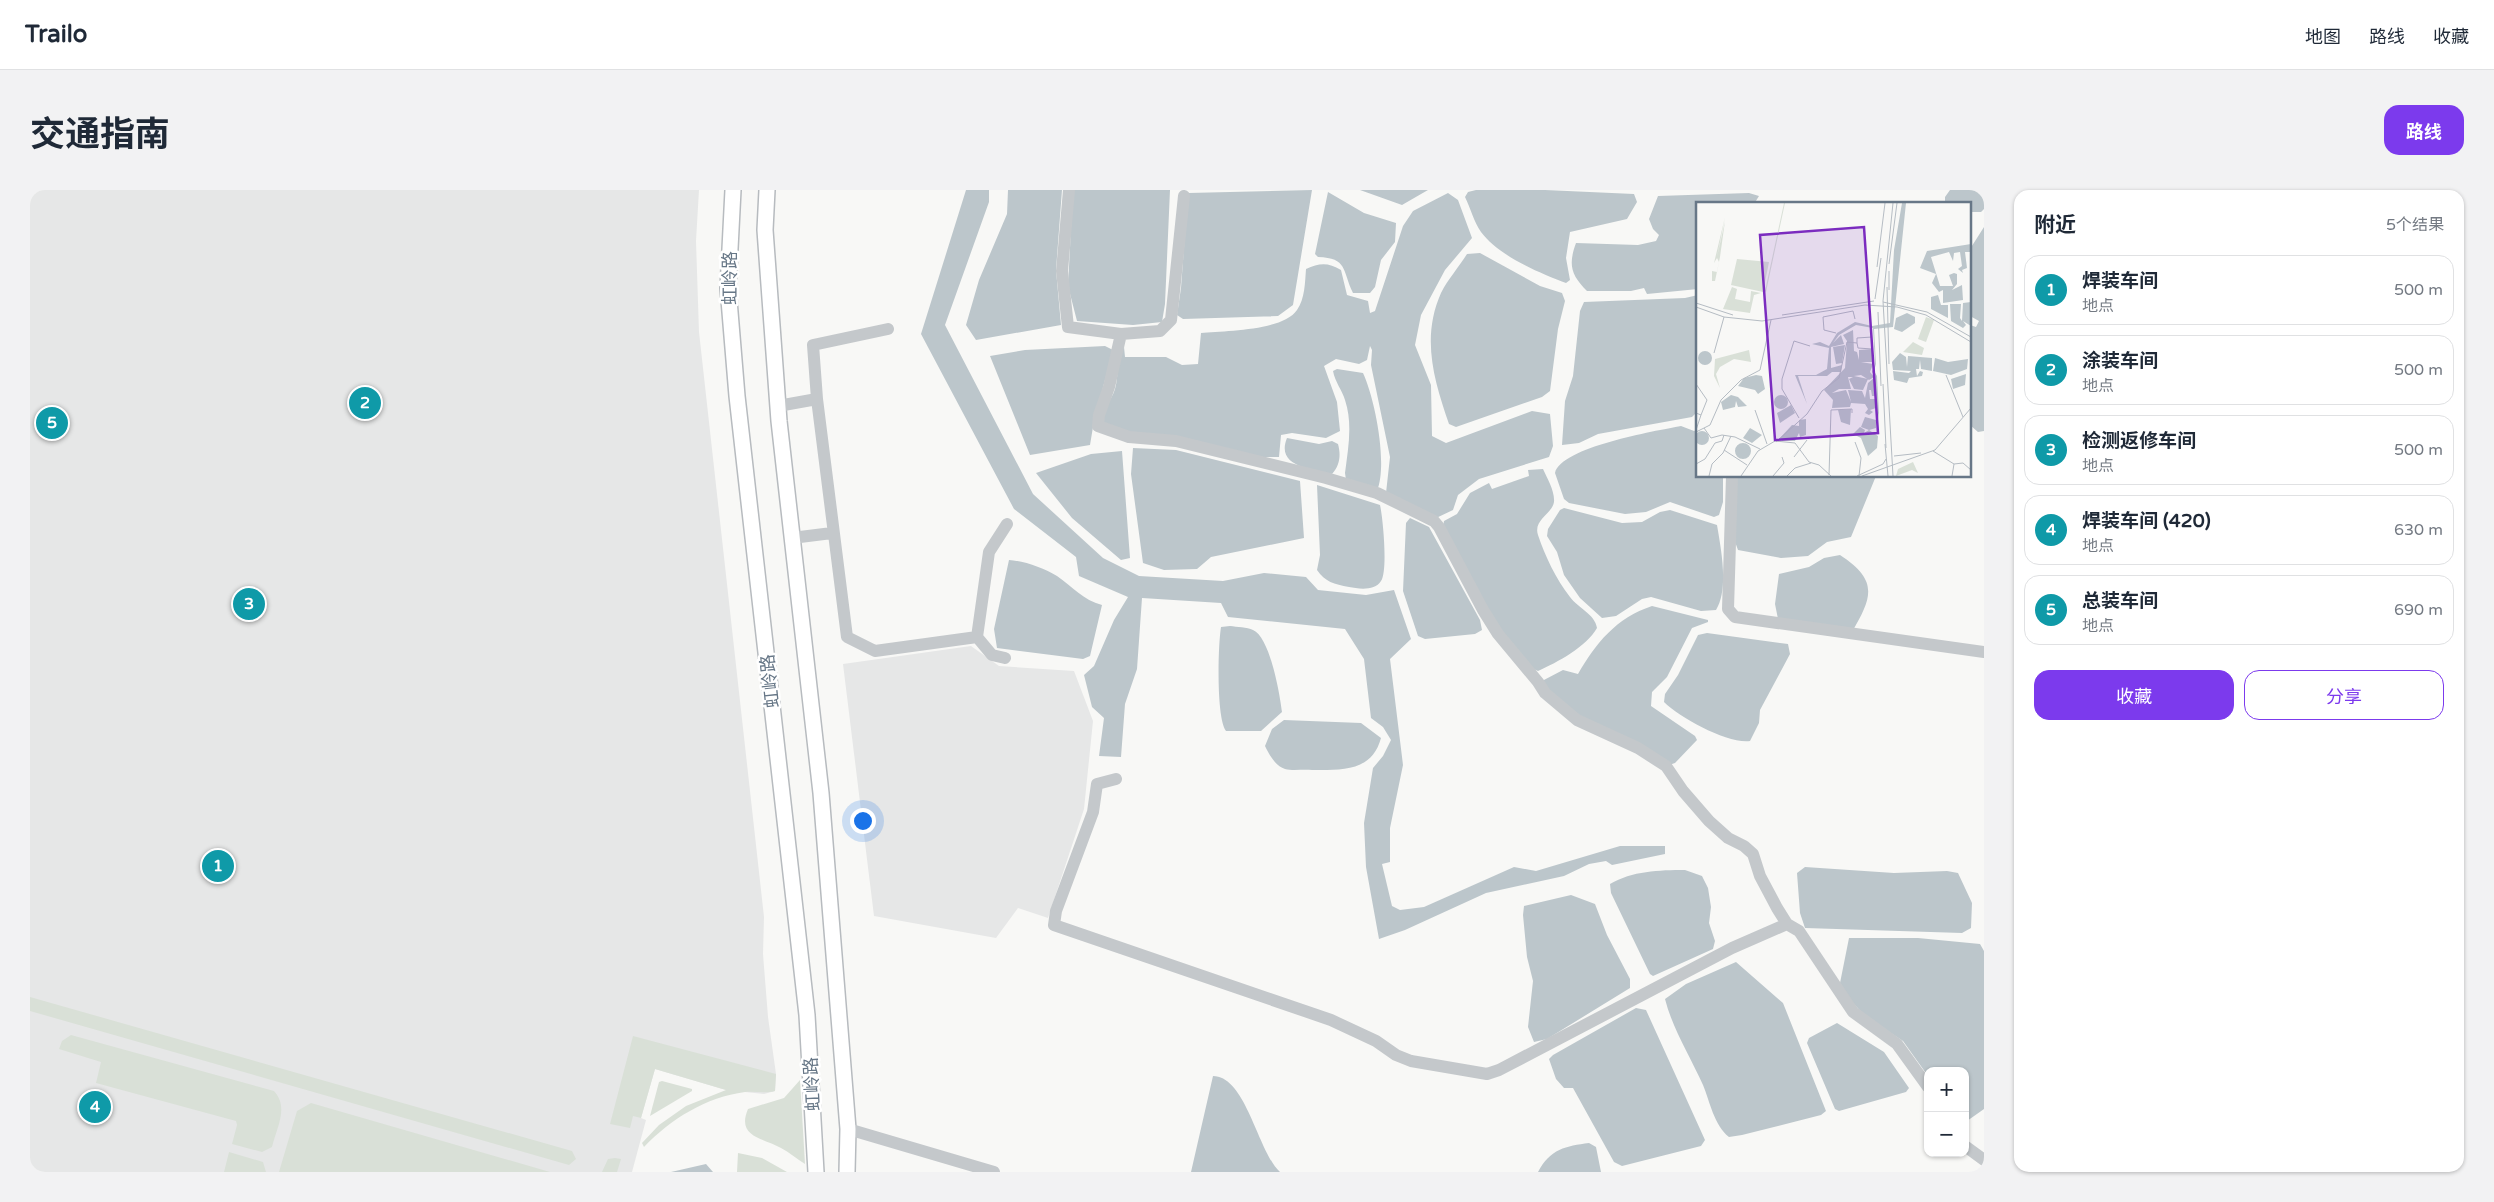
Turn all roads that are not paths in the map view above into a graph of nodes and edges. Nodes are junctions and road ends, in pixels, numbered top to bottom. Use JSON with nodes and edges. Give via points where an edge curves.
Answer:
{"nodes":[{"id":1,"x":733,"y":190,"type":"edge"},
{"id":2,"x":766,"y":190,"type":"edge"},
{"id":3,"x":1068,"y":190,"type":"edge"},
{"id":4,"x":1184,"y":196,"type":"dead end"},
{"id":5,"x":888,"y":330,"type":"dead end"},
{"id":6,"x":1121,"y":334,"type":"junction"},
{"id":7,"x":817,"y":399,"type":"junction"},
{"id":8,"x":778,"y":406,"type":"junction"},
{"id":9,"x":1732,"y":478,"type":"edge"},
{"id":10,"x":1007,"y":524,"type":"dead end"},
{"id":11,"x":832,"y":533,"type":"junction"},
{"id":12,"x":792,"y":538,"type":"junction"},
{"id":13,"x":977,"y":637,"type":"junction"},
{"id":14,"x":1984,"y":652,"type":"edge"},
{"id":15,"x":1005,"y":658,"type":"dead end"},
{"id":16,"x":1116,"y":779,"type":"dead end"},
{"id":17,"x":1787,"y":924,"type":"junction"},
{"id":18,"x":1924,"y":1081,"type":"edge"},
{"id":19,"x":848,"y":1129,"type":"junction"},
{"id":20,"x":1969,"y":1149,"type":"edge"},
{"id":21,"x":1984,"y":1160,"type":"edge"},
{"id":22,"x":816,"y":1172,"type":"edge"},
{"id":23,"x":847,"y":1172,"type":"edge"},
{"id":24,"x":994,"y":1172,"type":"edge"}],
"edges":[{"from":1,"to":22,"type":"main road","name":"虹岭路","via":[[728,288],[737,396],[808,1024]]},
{"from":2,"to":8,"type":"main road","name":"虹岭路","via":[[765,230]]},
{"from":3,"to":6,"type":"street","via":[[1062,271],[1068,327]]},
{"from":4,"to":6,"type":"street","via":[[1171,320],[1160,331]]},
{"from":5,"to":7,"type":"street","via":[[814,345]]},
{"from":6,"to":17,"type":"street","via":[[1098,426],[1128,437],[1176,441],[1343,483],[1377,493],[1434,521],[1498,634],[1545,693],[1577,720],[1638,748],[1666,766],[1682,791],[1709,821],[1753,854],[1760,876]]},
{"from":7,"to":8,"type":"street"},
{"from":7,"to":11,"type":"street"},
{"from":8,"to":12,"type":"main road","name":"虹岭路"},
{"from":9,"to":14,"type":"street","via":[[1728,609],[1735,617]]},
{"from":10,"to":13,"type":"street","via":[[990,552]]},
{"from":11,"to":12,"type":"street"},
{"from":11,"to":13,"type":"street","via":[[847,637],[875,651]]},
{"from":12,"to":19,"type":"main road","name":"虹岭路","via":[[821,793]]},
{"from":13,"to":15,"type":"street","via":[[992,655]]},
{"from":16,"to":17,"type":"street","via":[[1097,784],[1093,812],[1056,911],[1054,925],[1331,1020],[1411,1061],[1487,1074],[1500,1070],[1732,948]]},
{"from":17,"to":18,"type":"street","via":[[1799,932],[1853,1012],[1897,1044]]},
{"from":19,"to":23,"type":"main road","name":"虹岭路"},
{"from":19,"to":24,"type":"street"},
{"from":20,"to":21,"type":"street"}]}
